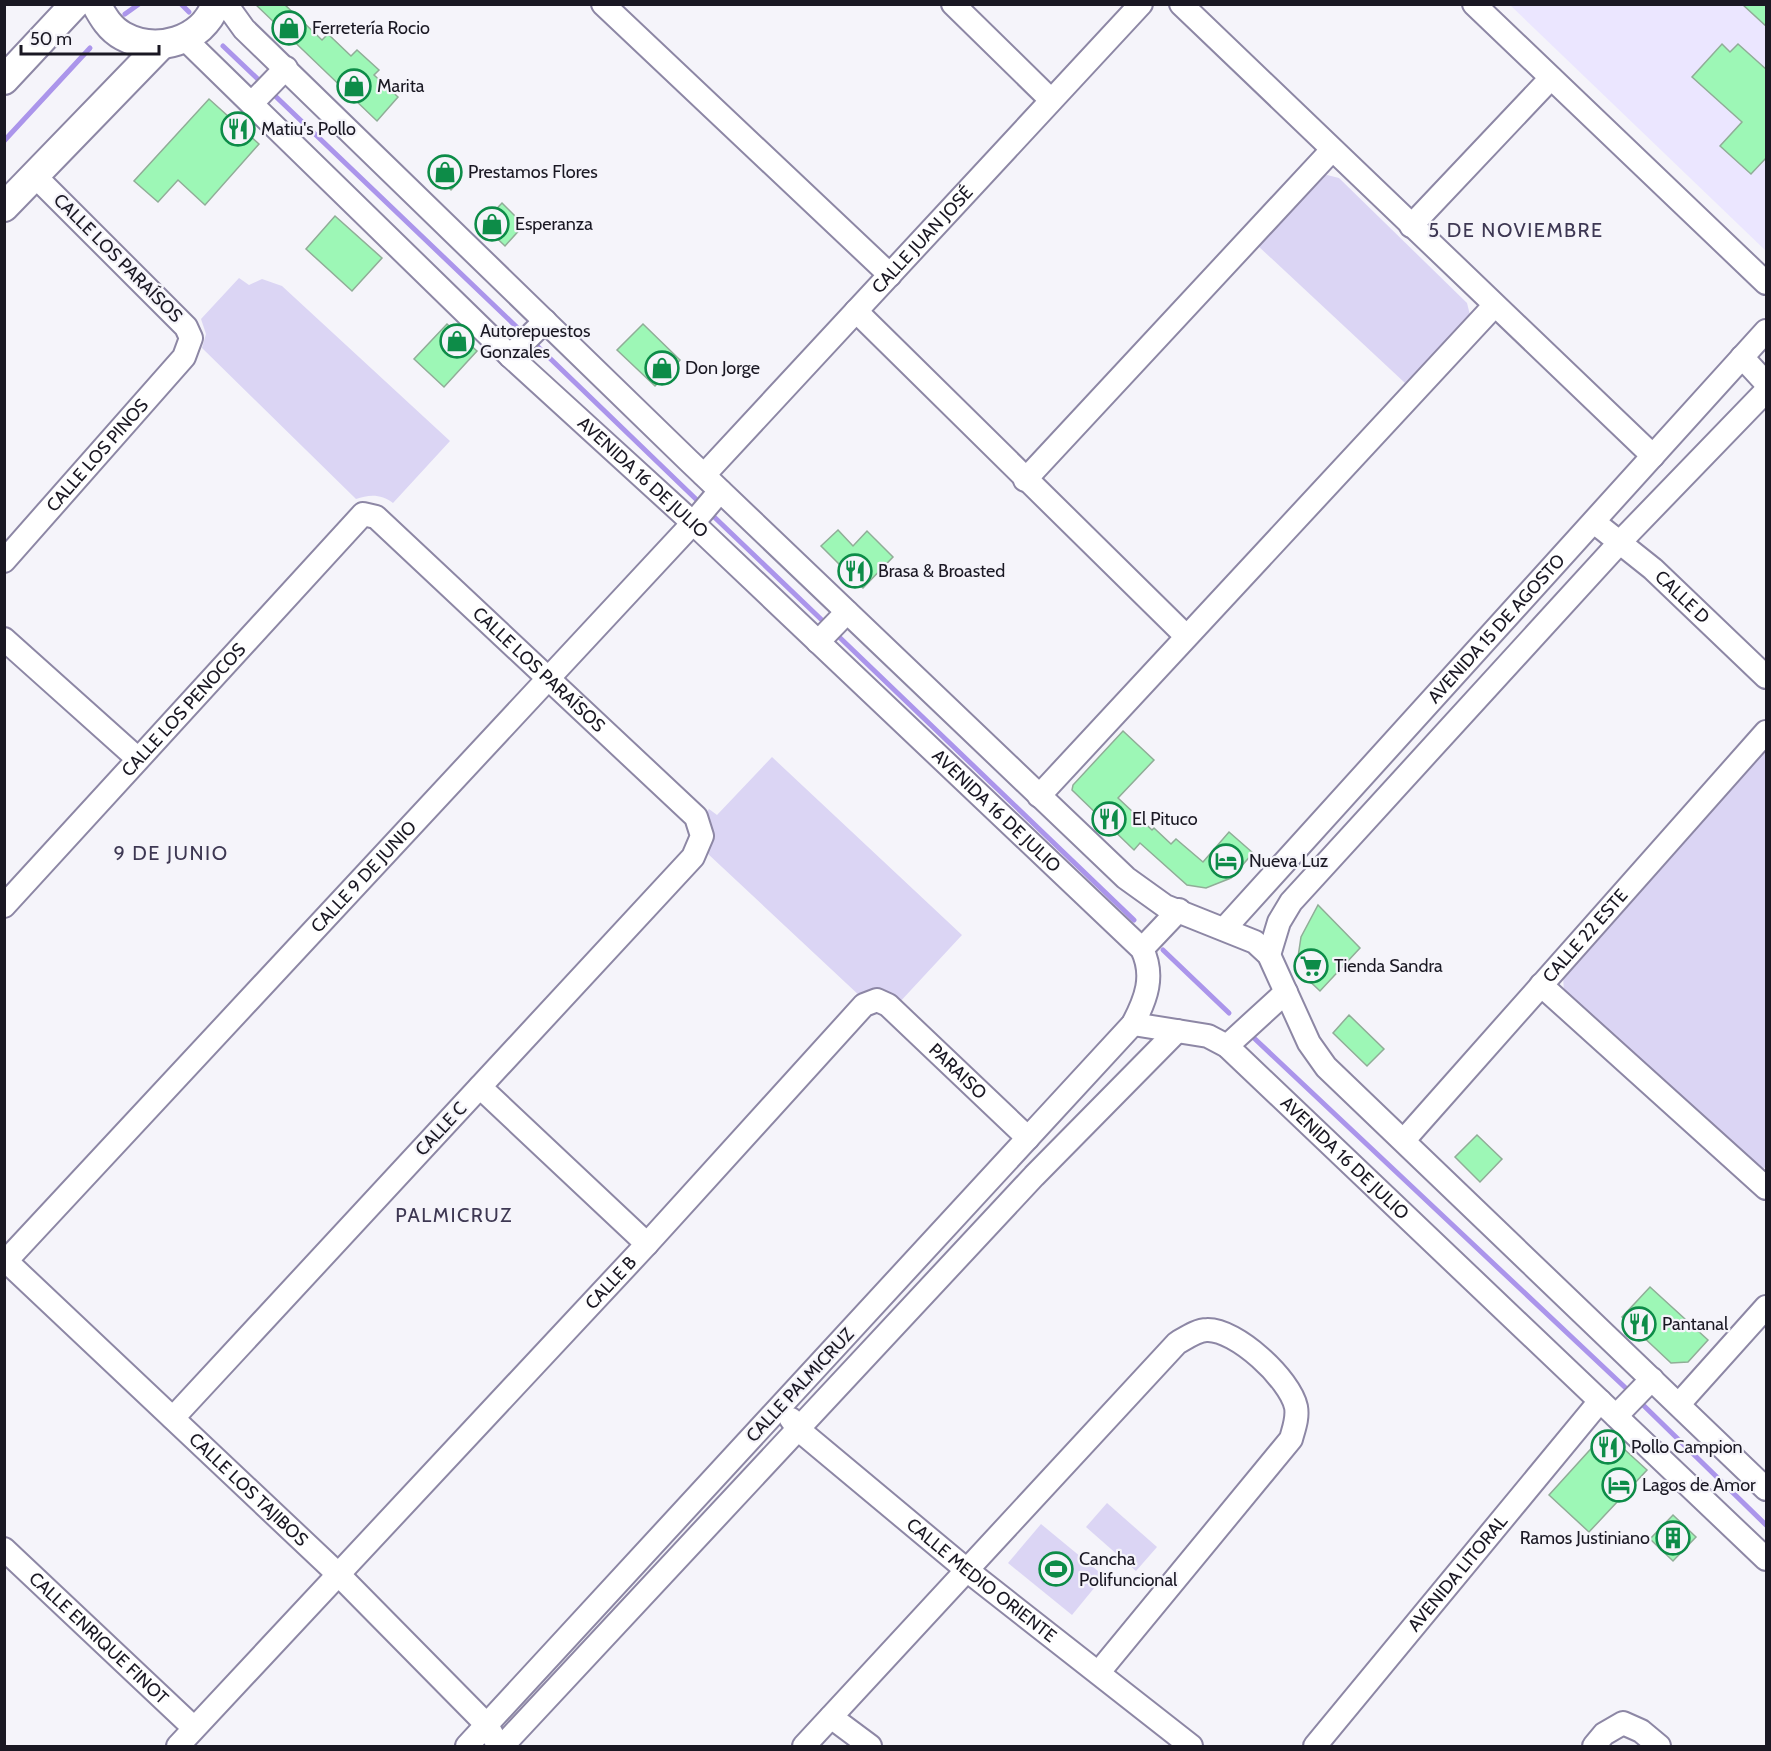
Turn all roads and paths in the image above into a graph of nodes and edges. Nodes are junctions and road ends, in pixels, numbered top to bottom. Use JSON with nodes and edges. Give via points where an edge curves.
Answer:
{"nodes":[{"id":1,"x":75,"y":4,"type":"edge"},
{"id":2,"x":96,"y":4,"type":"edge"},
{"id":3,"x":603,"y":4,"type":"edge"},
{"id":4,"x":953,"y":4,"type":"edge"},
{"id":5,"x":1141,"y":4,"type":"edge"},
{"id":6,"x":1181,"y":4,"type":"edge"},
{"id":7,"x":1474,"y":4,"type":"edge"},
{"id":8,"x":199,"y":23,"type":"edge"},
{"id":9,"x":1551,"y":78,"type":"junction"},
{"id":10,"x":4,"y":80,"type":"edge"},
{"id":11,"x":268,"y":86,"type":"junction"},
{"id":12,"x":1050,"y":100,"type":"junction"},
{"id":13,"x":1331,"y":151,"type":"junction"},
{"id":14,"x":34,"y":175,"type":"junction"},
{"id":15,"x":4,"y":207,"type":"edge"},
{"id":16,"x":1411,"y":226,"type":"junction"},
{"id":17,"x":890,"y":275,"type":"junction"},
{"id":18,"x":1767,"y":283,"type":"edge"},
{"id":19,"x":1494,"y":306,"type":"junction"},
{"id":20,"x":856,"y":311,"type":"junction"},
{"id":21,"x":1767,"y":331,"type":"edge"},
{"id":22,"x":528,"y":338,"type":"junction"},
{"id":23,"x":189,"y":347,"type":"joint"},
{"id":24,"x":1742,"y":357,"type":"junction"},
{"id":25,"x":1767,"y":383,"type":"edge"},
{"id":26,"x":1767,"y":391,"type":"edge"},
{"id":27,"x":1653,"y":456,"type":"junction"},
{"id":28,"x":704,"y":475,"type":"junction"},
{"id":29,"x":1025,"y":480,"type":"junction"},
{"id":30,"x":706,"y":507,"type":"junction"},
{"id":31,"x":363,"y":514,"type":"joint"},
{"id":32,"x":1593,"y":522,"type":"junction"},
{"id":33,"x":1621,"y":541,"type":"junction"},
{"id":34,"x":4,"y":561,"type":"edge"},
{"id":35,"x":843,"y":616,"type":"junction"},
{"id":36,"x":1186,"y":636,"type":"junction"},
{"id":37,"x":4,"y":639,"type":"edge"},
{"id":38,"x":821,"y":639,"type":"junction"},
{"id":39,"x":1767,"y":677,"type":"edge"},
{"id":40,"x":547,"y":678,"type":"junction"},
{"id":41,"x":1767,"y":732,"type":"edge"},
{"id":42,"x":138,"y":759,"type":"junction"},
{"id":43,"x":1039,"y":796,"type":"junction"},
{"id":44,"x":702,"y":836,"type":"joint"},
{"id":45,"x":4,"y":906,"type":"edge"},
{"id":46,"x":1179,"y":910,"type":"junction"},
{"id":47,"x":1225,"y":928,"type":"junction"},
{"id":48,"x":1144,"y":947,"type":"junction"},
{"id":49,"x":1269,"y":955,"type":"junction"},
{"id":50,"x":1541,"y":985,"type":"junction"},
{"id":51,"x":1286,"y":992,"type":"junction"},
{"id":52,"x":888,"y":1005,"type":"joint"},
{"id":53,"x":1133,"y":1024,"type":"junction"},
{"id":54,"x":1177,"y":1031,"type":"junction"},
{"id":55,"x":1233,"y":1041,"type":"junction"},
{"id":56,"x":480,"y":1087,"type":"junction"},
{"id":57,"x":1028,"y":1138,"type":"junction"},
{"id":58,"x":1404,"y":1140,"type":"junction"},
{"id":59,"x":1767,"y":1188,"type":"edge"},
{"id":60,"x":647,"y":1244,"type":"junction"},
{"id":61,"x":5,"y":1260,"type":"edge"},
{"id":62,"x":1767,"y":1307,"type":"edge"},
{"id":63,"x":1648,"y":1383,"type":"junction"},
{"id":64,"x":1599,"y":1401,"type":"junction"},
{"id":65,"x":1679,"y":1404,"type":"junction"},
{"id":66,"x":781,"y":1406,"type":"junction"},
{"id":67,"x":1622,"y":1410,"type":"junction"},
{"id":68,"x":173,"y":1418,"type":"junction"},
{"id":69,"x":799,"y":1430,"type":"junction"},
{"id":70,"x":1767,"y":1489,"type":"edge"},
{"id":71,"x":4,"y":1550,"type":"edge"},
{"id":72,"x":1767,"y":1559,"type":"edge"},
{"id":73,"x":968,"y":1571,"type":"junction"},
{"id":74,"x":340,"y":1576,"type":"junction"},
{"id":75,"x":1099,"y":1672,"type":"junction"},
{"id":76,"x":831,"y":1717,"type":"junction"},
{"id":77,"x":487,"y":1725,"type":"junction"},
{"id":78,"x":194,"y":1728,"type":"junction"},
{"id":79,"x":178,"y":1746,"type":"edge"},
{"id":80,"x":467,"y":1746,"type":"edge"},
{"id":81,"x":498,"y":1746,"type":"edge"},
{"id":82,"x":505,"y":1746,"type":"edge"},
{"id":83,"x":804,"y":1746,"type":"edge"},
{"id":84,"x":870,"y":1746,"type":"edge"},
{"id":85,"x":1191,"y":1746,"type":"edge"},
{"id":86,"x":1315,"y":1746,"type":"edge"},
{"id":87,"x":1594,"y":1746,"type":"edge"},
{"id":88,"x":1659,"y":1746,"type":"edge"}],
"edges":[{"from":1,"to":10,"type":"main road"},
{"from":2,"to":8,"type":"main road","via":[[105,21],[121,35],[140,43]]},
{"from":3,"to":17,"type":"street"},
{"from":4,"to":12,"type":"street"},
{"from":5,"to":12,"type":"street","name":"CALLE JUAN JOSÉ"},
{"from":6,"to":13,"type":"street"},
{"from":7,"to":9,"type":"street"},
{"from":8,"to":11,"type":"street","name":"AVENIDA 16 DE JULIO"},
{"from":8,"to":11,"type":"street","name":"AVENIDA 16 DE JULIO","via":[[244,29]]},
{"from":8,"to":14,"type":"main road"},
{"from":9,"to":16,"type":"street"},
{"from":9,"to":18,"type":"street"},
{"from":11,"to":22,"type":"street","name":"AVENIDA 16 DE JULIO"},
{"from":11,"to":22,"type":"street","name":"AVENIDA 16 DE JULIO"},
{"from":12,"to":17,"type":"street","name":"CALLE JUAN JOSÉ"},
{"from":13,"to":16,"type":"street"},
{"from":13,"to":29,"type":"street"},
{"from":14,"to":15,"type":"main road"},
{"from":14,"to":23,"type":"street","name":"CALLE LOS PARAÍSOS","via":[[186,327],[191,338]]},
{"from":16,"to":19,"type":"street"},
{"from":17,"to":20,"type":"street","name":"CALLE JUAN JOSÉ"},
{"from":19,"to":27,"type":"street"},
{"from":19,"to":36,"type":"street"},
{"from":20,"to":28,"type":"street","name":"CALLE JUAN JOSÉ"},
{"from":20,"to":29,"type":"street"},
{"from":21,"to":24,"type":"street","name":"AVENIDA 15 DE AGOSTO"},
{"from":22,"to":28,"type":"street","name":"AVENIDA 16 DE JULIO"},
{"from":22,"to":30,"type":"street","name":"AVENIDA 16 DE JULIO"},
{"from":23,"to":34,"type":"street","name":"CALLE LOS PINOS"},
{"from":24,"to":25,"type":"street"},
{"from":24,"to":27,"type":"street","name":"AVENIDA 15 DE AGOSTO"},
{"from":26,"to":33,"type":"street","name":"AVENIDA 15 DE AGOSTO"},
{"from":27,"to":32,"type":"street","name":"AVENIDA 15 DE AGOSTO"},
{"from":28,"to":30,"type":"street","name":"AVENIDA 16 DE JULIO"},
{"from":29,"to":36,"type":"street"},
{"from":30,"to":35,"type":"street","name":"AVENIDA 16 DE JULIO"},
{"from":30,"to":38,"type":"street","name":"AVENIDA 16 DE JULIO"},
{"from":30,"to":40,"type":"street","name":"CALLE 9 DE JUNIO"},
{"from":31,"to":40,"type":"street","name":"CALLE LOS PARAÍSOS","via":[[376,517]]},
{"from":31,"to":42,"type":"street","name":"CALLE LOS PENOCOS"},
{"from":32,"to":33,"type":"street","name":"CALLE D"},
{"from":32,"to":47,"type":"street","name":"AVENIDA 15 DE AGOSTO"},
{"from":33,"to":39,"type":"street","name":"CALLE D"},
{"from":33,"to":49,"type":"street","name":"AVENIDA 15 DE AGOSTO","via":[[1291,902],[1279,922]]},
{"from":35,"to":38,"type":"street"},
{"from":35,"to":43,"type":"street","name":"AVENIDA 16 DE JULIO"},
{"from":36,"to":43,"type":"street"},
{"from":37,"to":42,"type":"street"},
{"from":38,"to":48,"type":"street","name":"AVENIDA 16 DE JULIO"},
{"from":40,"to":44,"type":"street","name":"CALLE LOS PARAÍSOS","via":[[696,817]]},
{"from":40,"to":61,"type":"street","name":"CALLE 9 DE JUNIO"},
{"from":41,"to":50,"type":"street","name":"CALLE 22 ESTE"},
{"from":42,"to":45,"type":"street","name":"CALLE LOS PENOCOS"},
{"from":43,"to":46,"type":"street","name":"AVENIDA 16 DE JULIO","via":[[1126,878],[1165,906]]},
{"from":44,"to":56,"type":"street","name":"CALLE C","via":[[693,857]]},
{"from":46,"to":47,"type":"street","name":"AVENIDA 16 DE JULIO"},
{"from":46,"to":48,"type":"street"},
{"from":47,"to":49,"type":"street","name":"AVENIDA 16 DE JULIO","via":[[1255,942]]},
{"from":48,"to":53,"type":"street","via":[[1149,983]]},
{"from":49,"to":51,"type":"street","name":"AVENIDA 16 DE JULIO"},
{"from":50,"to":58,"type":"street","name":"CALLE 22 ESTE"},
{"from":50,"to":59,"type":"street"},
{"from":51,"to":55,"type":"street"},
{"from":51,"to":58,"type":"street","name":"AVENIDA 16 DE JULIO","via":[[1309,1043],[1326,1067]]},
{"from":52,"to":57,"type":"street","name":"PARAISO"},
{"from":52,"to":60,"type":"street","name":"CALLE B","via":[[877,1000],[864,1005]]},
{"from":53,"to":54,"type":"street","name":"AVENIDA 16 DE JULIO"},
{"from":53,"to":57,"type":"street","name":"CALLE PALMICRUZ"},
{"from":54,"to":55,"type":"street","name":"AVENIDA 16 DE JULIO"},
{"from":54,"to":69,"type":"street","name":"CALLE PALMICRUZ","via":[[1034,1176]]},
{"from":55,"to":64,"type":"street","name":"AVENIDA 16 DE JULIO"},
{"from":56,"to":60,"type":"street"},
{"from":56,"to":68,"type":"street","name":"CALLE C"},
{"from":57,"to":66,"type":"street","name":"CALLE PALMICRUZ"},
{"from":58,"to":63,"type":"street","name":"AVENIDA 16 DE JULIO"},
{"from":60,"to":74,"type":"street","name":"CALLE B"},
{"from":61,"to":68,"type":"street","name":"CALLE LOS TAJIBOS"},
{"from":62,"to":65,"type":"street"},
{"from":63,"to":65,"type":"street","name":"AVENIDA 16 DE JULIO"},
{"from":63,"to":67,"type":"street"},
{"from":64,"to":67,"type":"street","name":"AVENIDA 16 DE JULIO"},
{"from":64,"to":86,"type":"street","name":"AVENIDA LITORAL"},
{"from":65,"to":70,"type":"street","name":"AVENIDA 16 DE JULIO"},
{"from":66,"to":69,"type":"street","name":"CALLE MEDIO ORIENTE"},
{"from":66,"to":77,"type":"street","name":"CALLE PALMICRUZ"},
{"from":67,"to":72,"type":"street","name":"AVENIDA 16 DE JULIO"},
{"from":68,"to":74,"type":"street","name":"CALLE LOS TAJIBOS"},
{"from":69,"to":73,"type":"street","name":"CALLE MEDIO ORIENTE"},
{"from":69,"to":82,"type":"street","name":"CALLE PALMICRUZ"},
{"from":71,"to":78,"type":"street","name":"CALLE ENRIQUE FINOT"},
{"from":73,"to":75,"type":"street","name":"CALLE MEDIO ORIENTE"},
{"from":73,"to":75,"type":"street","via":[[1177,1343],[1206,1330],[1218,1331],[1262,1359],[1283,1381],[1296,1407],[1290,1439]]},
{"from":73,"to":76,"type":"street"},
{"from":74,"to":77,"type":"street","name":"CALLE LOS TAJIBOS"},
{"from":74,"to":78,"type":"street","name":"CALLE B"},
{"from":75,"to":85,"type":"street","name":"CALLE MEDIO ORIENTE"},
{"from":76,"to":83,"type":"street"},
{"from":76,"to":84,"type":"street"},
{"from":77,"to":80,"type":"street","name":"CALLE PALMICRUZ"},
{"from":77,"to":81,"type":"street","name":"CALLE LOS TAJIBOS"},
{"from":78,"to":79,"type":"street","name":"CALLE B"},
{"from":87,"to":88,"type":"street","via":[[1604,1734],[1623,1723]]}]}
